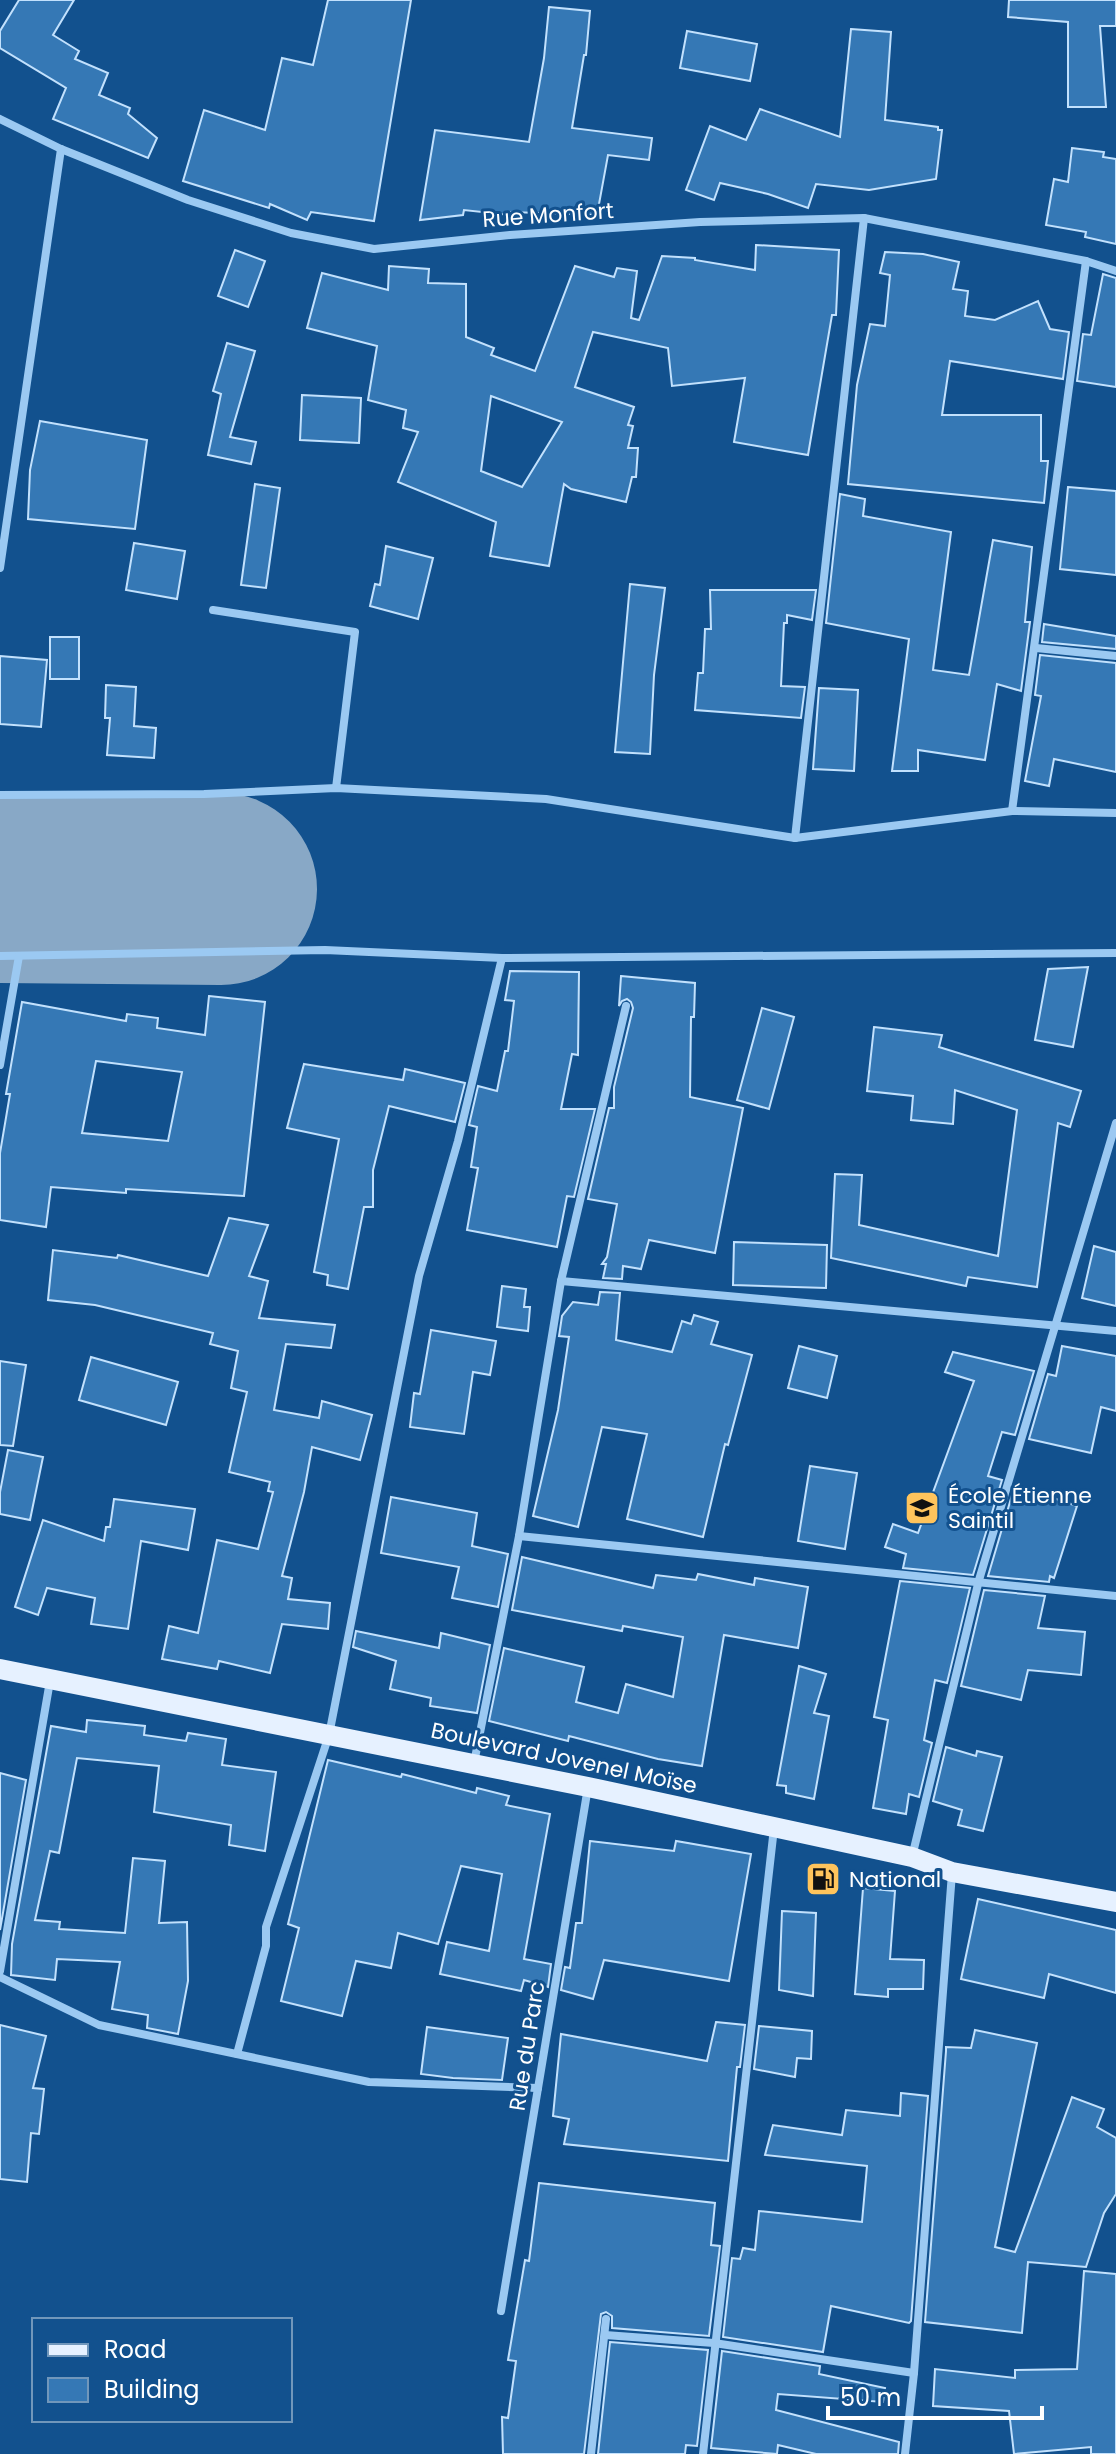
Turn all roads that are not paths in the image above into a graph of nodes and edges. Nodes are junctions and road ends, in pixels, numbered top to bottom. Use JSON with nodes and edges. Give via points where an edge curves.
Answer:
{"nodes":[{"id":1,"x":0,"y":119,"type":"edge"},
{"id":2,"x":61,"y":149,"type":"junction"},
{"id":3,"x":864,"y":218,"type":"junction"},
{"id":4,"x":1086,"y":261,"type":"junction"},
{"id":5,"x":1116,"y":271,"type":"edge"},
{"id":6,"x":0,"y":568,"type":"edge"},
{"id":7,"x":213,"y":610,"type":"dead end"},
{"id":8,"x":1036,"y":648,"type":"junction"},
{"id":9,"x":1116,"y":656,"type":"edge"},
{"id":10,"x":336,"y":788,"type":"junction"},
{"id":11,"x":0,"y":795,"type":"edge"},
{"id":12,"x":1012,"y":811,"type":"junction"},
{"id":13,"x":1116,"y":813,"type":"edge"},
{"id":14,"x":795,"y":838,"type":"junction"},
{"id":15,"x":1116,"y":953,"type":"edge"},
{"id":16,"x":0,"y":956,"type":"edge"},
{"id":17,"x":19,"y":956,"type":"junction"},
{"id":18,"x":502,"y":958,"type":"junction"},
{"id":19,"x":626,"y":1006,"type":"dead end"},
{"id":20,"x":0,"y":1065,"type":"edge"},
{"id":21,"x":1116,"y":1123,"type":"edge"},
{"id":22,"x":561,"y":1281,"type":"junction"},
{"id":23,"x":1054,"y":1325,"type":"junction"},
{"id":24,"x":1116,"y":1331,"type":"edge"},
{"id":25,"x":519,"y":1536,"type":"junction"},
{"id":26,"x":979,"y":1580,"type":"junction"},
{"id":27,"x":1116,"y":1596,"type":"edge"},
{"id":28,"x":0,"y":1669,"type":"edge"},
{"id":29,"x":50,"y":1680,"type":"junction"},
{"id":30,"x":329,"y":1735,"type":"junction"},
{"id":31,"x":474,"y":1763,"type":"junction"},
{"id":32,"x":588,"y":1787,"type":"junction"},
{"id":33,"x":774,"y":1828,"type":"junction"},
{"id":34,"x":912,"y":1857,"type":"junction"},
{"id":35,"x":952,"y":1872,"type":"junction"},
{"id":36,"x":1116,"y":1902,"type":"edge"},
{"id":37,"x":0,"y":1971,"type":"edge"},
{"id":38,"x":0,"y":1977,"type":"edge"},
{"id":39,"x":237,"y":2054,"type":"junction"},
{"id":40,"x":538,"y":2088,"type":"junction"},
{"id":41,"x":501,"y":2311,"type":"dead end"},
{"id":42,"x":606,"y":2319,"type":"dead end"},
{"id":43,"x":605,"y":2335,"type":"junction"},
{"id":44,"x":714,"y":2343,"type":"junction"},
{"id":45,"x":914,"y":2373,"type":"junction"},
{"id":46,"x":591,"y":2454,"type":"edge"},
{"id":47,"x":703,"y":2454,"type":"edge"},
{"id":48,"x":905,"y":2454,"type":"edge"}],
"edges":[{"from":1,"to":2,"type":"street","name":"Rue Monfort"},
{"from":2,"to":3,"type":"street","name":"Rue Monfort","via":[[291,233],[374,249],[685,223]]},
{"from":2,"to":6,"type":"street"},
{"from":3,"to":4,"type":"street","name":"Rue Monfort"},
{"from":3,"to":14,"type":"street"},
{"from":4,"to":5,"type":"street","name":"Rue Monfort"},
{"from":4,"to":8,"type":"street"},
{"from":7,"to":10,"type":"street","via":[[355,632]]},
{"from":8,"to":9,"type":"street"},
{"from":8,"to":12,"type":"street"},
{"from":10,"to":11,"type":"street"},
{"from":10,"to":14,"type":"street","via":[[546,799]]},
{"from":12,"to":13,"type":"street"},
{"from":12,"to":14,"type":"street"},
{"from":15,"to":18,"type":"street"},
{"from":16,"to":17,"type":"street"},
{"from":17,"to":18,"type":"street","via":[[325,950]]},
{"from":17,"to":20,"type":"street"},
{"from":18,"to":30,"type":"street","via":[[419,1276]]},
{"from":19,"to":22,"type":"street"},
{"from":21,"to":23,"type":"street"},
{"from":22,"to":23,"type":"street"},
{"from":22,"to":25,"type":"street"},
{"from":23,"to":24,"type":"street"},
{"from":23,"to":26,"type":"street"},
{"from":25,"to":26,"type":"street"},
{"from":25,"to":31,"type":"street"},
{"from":26,"to":27,"type":"street"},
{"from":26,"to":34,"type":"street"},
{"from":28,"to":29,"type":"main road","name":"Boulevard Jovenel Moïse"},
{"from":29,"to":30,"type":"main road","name":"Boulevard Jovenel Moïse"},
{"from":29,"to":37,"type":"street"},
{"from":30,"to":31,"type":"main road","name":"Boulevard Jovenel Moïse"},
{"from":30,"to":39,"type":"street","via":[[266,1927],[266,1946]]},
{"from":31,"to":32,"type":"main road","name":"Boulevard Jovenel Moïse"},
{"from":32,"to":33,"type":"main road","name":"Boulevard Jovenel Moïse"},
{"from":32,"to":40,"type":"street","name":"Rue du Parc"},
{"from":33,"to":34,"type":"main road","name":"Boulevard Jovenel Moïse"},
{"from":33,"to":44,"type":"street"},
{"from":34,"to":35,"type":"main road","name":"Boulevard Jovenel Moïse"},
{"from":35,"to":36,"type":"main road","name":"Boulevard Jovenel Moïse"},
{"from":35,"to":45,"type":"street"},
{"from":38,"to":39,"type":"street","via":[[99,2025]]},
{"from":39,"to":40,"type":"street","via":[[369,2082]]},
{"from":40,"to":41,"type":"street","name":"Rue du Parc"},
{"from":42,"to":43,"type":"street"},
{"from":43,"to":44,"type":"street"},
{"from":43,"to":46,"type":"street"},
{"from":44,"to":45,"type":"street"},
{"from":44,"to":47,"type":"street"},
{"from":45,"to":48,"type":"street"}]}
